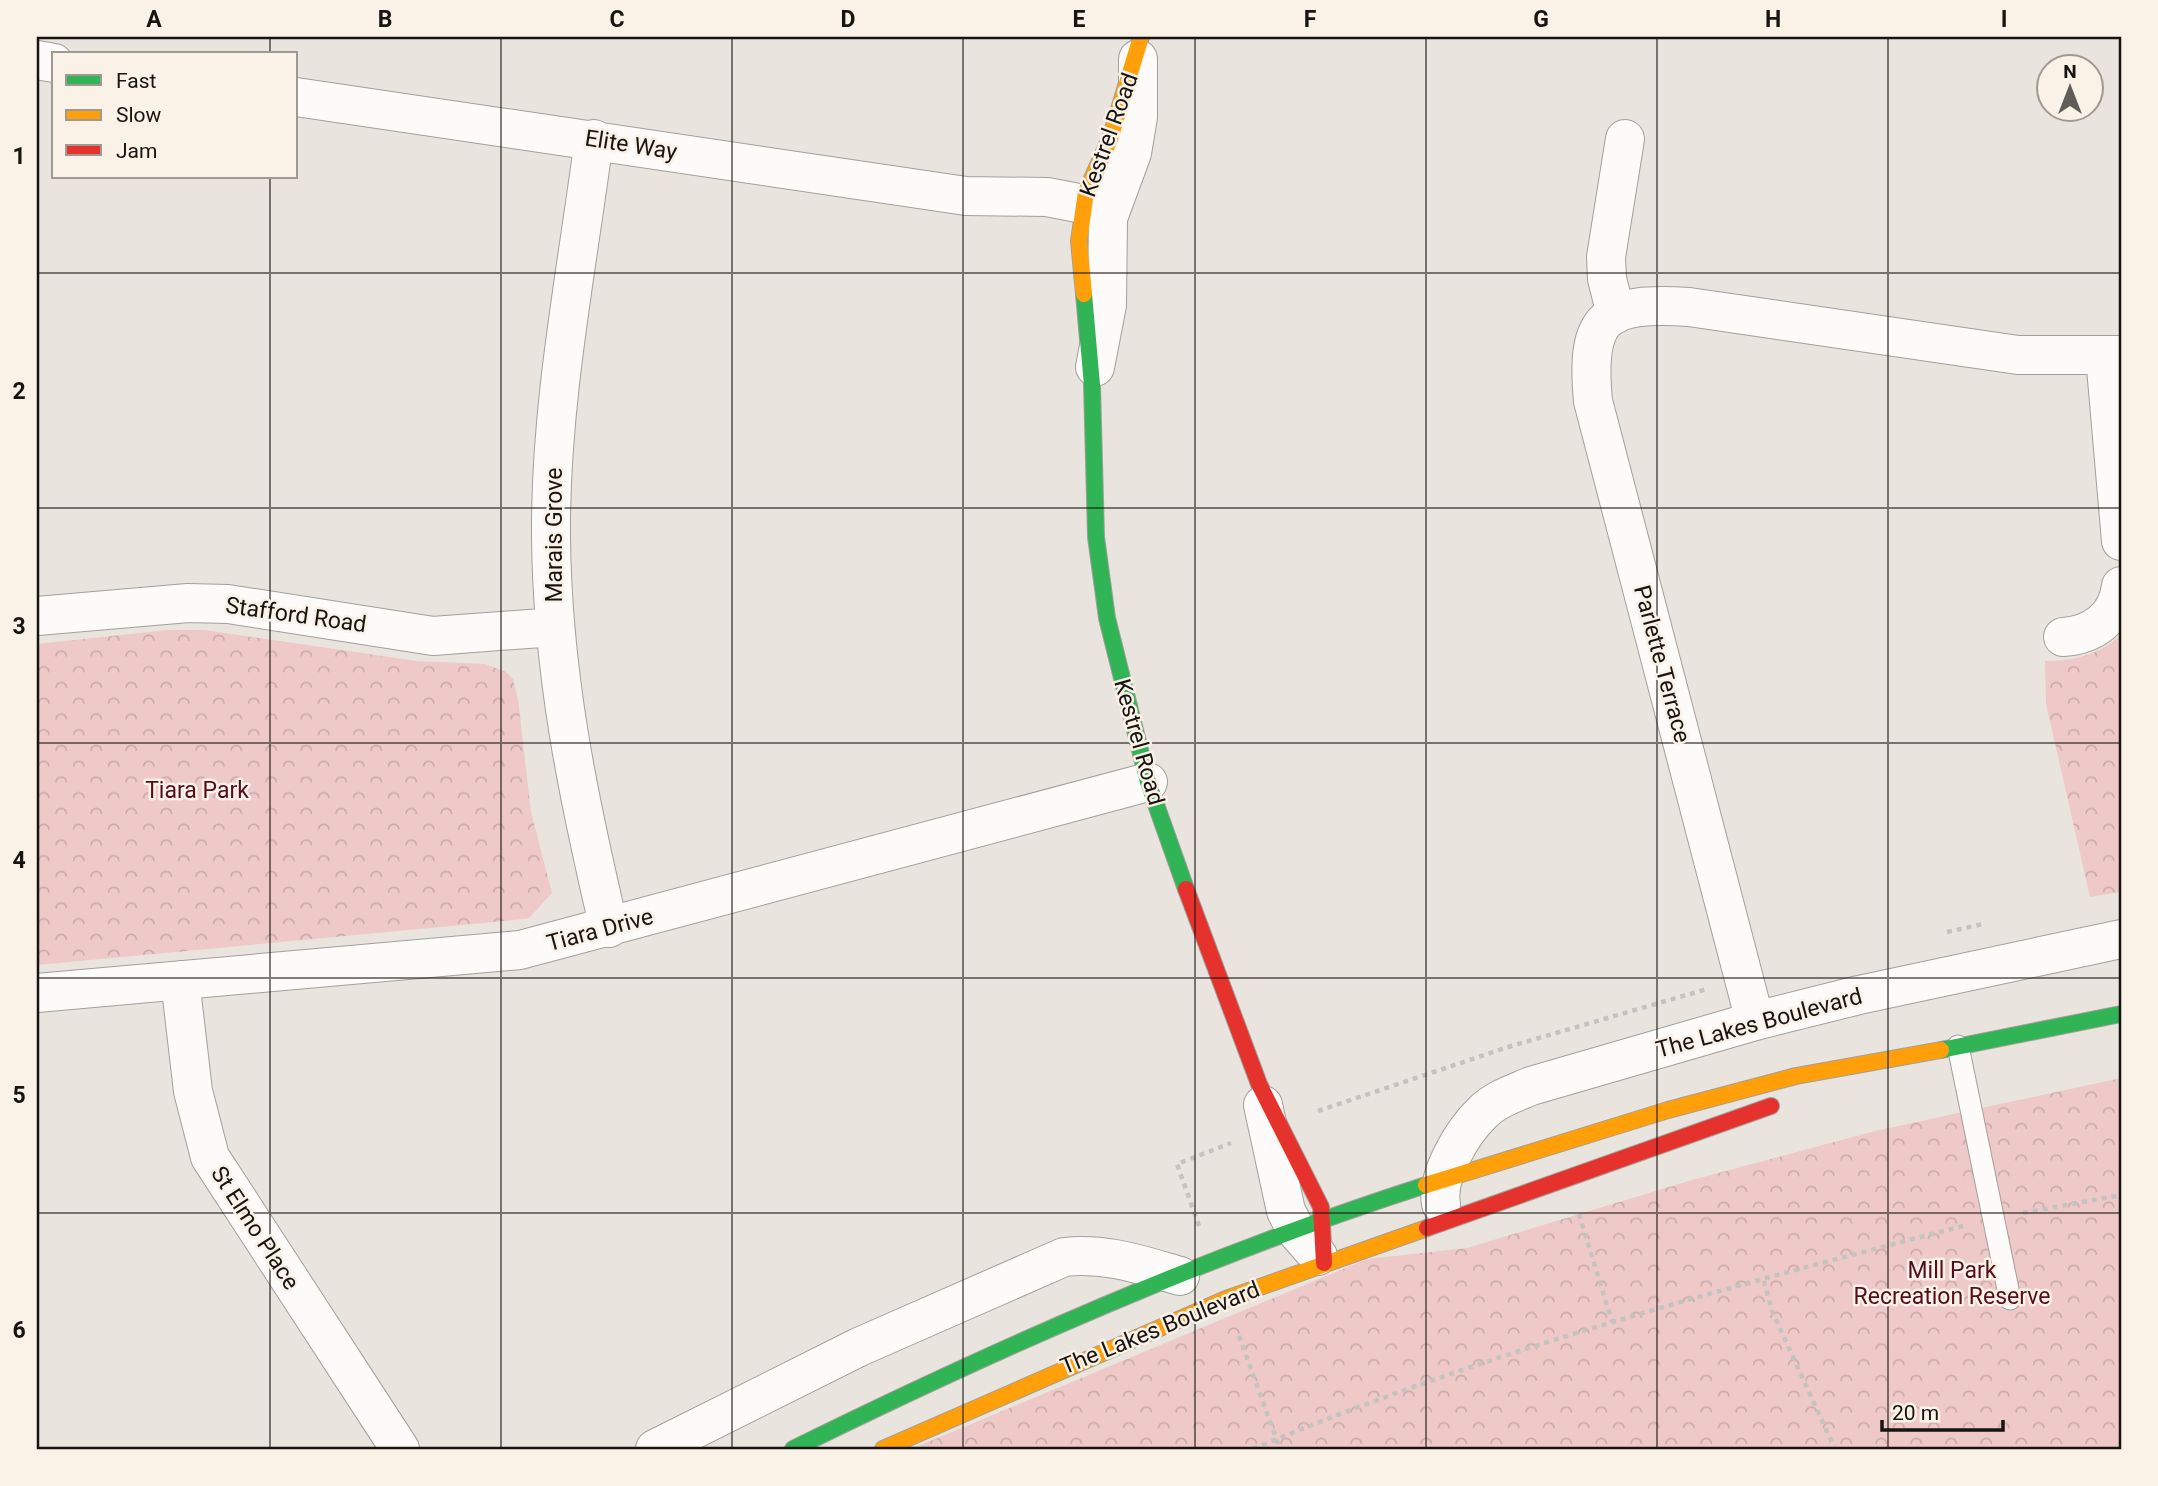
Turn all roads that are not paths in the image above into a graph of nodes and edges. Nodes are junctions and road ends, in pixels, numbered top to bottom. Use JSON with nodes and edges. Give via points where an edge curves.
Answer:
{"nodes":[{"id":1,"x":1140,"y":45,"type":"edge"},
{"id":2,"x":298,"y":97,"type":"edge"},
{"id":3,"x":594,"y":139,"type":"junction"},
{"id":4,"x":1625,"y":139,"type":"dead end"},
{"id":5,"x":1091,"y":216,"type":"junction"},
{"id":6,"x":1616,"y":314,"type":"junction"},
{"id":7,"x":2113,"y":355,"type":"edge"},
{"id":8,"x":1092,"y":384,"type":"joint"},
{"id":9,"x":2121,"y":541,"type":"edge"},
{"id":10,"x":2121,"y":586,"type":"edge"},
{"id":11,"x":37,"y":616,"type":"edge"},
{"id":12,"x":555,"y":627,"type":"junction"},
{"id":13,"x":2063,"y":637,"type":"dead end"},
{"id":14,"x":1148,"y":782,"type":"junction"},
{"id":15,"x":609,"y":928,"type":"junction"},
{"id":16,"x":2121,"y":939,"type":"edge"},
{"id":17,"x":180,"y":980,"type":"junction"},
{"id":18,"x":37,"y":993,"type":"edge"},
{"id":19,"x":2121,"y":1014,"type":"edge"},
{"id":20,"x":1755,"y":1021,"type":"junction"},
{"id":21,"x":1958,"y":1046,"type":"junction"},
{"id":22,"x":1929,"y":1053,"type":"junction"},
{"id":23,"x":1259,"y":1084,"type":"joint"},
{"id":24,"x":1824,"y":1088,"type":"dead end"},
{"id":25,"x":1785,"y":1101,"type":"dead end"},
{"id":26,"x":1442,"y":1181,"type":"junction"},
{"id":27,"x":1443,"y":1220,"type":"junction"},
{"id":28,"x":1310,"y":1227,"type":"junction"},
{"id":29,"x":1324,"y":1262,"type":"junction"},
{"id":30,"x":1180,"y":1276,"type":"junction"},
{"id":31,"x":2010,"y":1299,"type":"dead end"},
{"id":32,"x":400,"y":1449,"type":"edge"},
{"id":33,"x":655,"y":1449,"type":"edge"},
{"id":34,"x":793,"y":1449,"type":"edge"},
{"id":35,"x":883,"y":1449,"type":"edge"}],
"edges":[{"from":1,"to":5,"type":"street","name":"Kestrel Road","via":[[1132,153]]},
{"from":2,"to":3,"type":"street","name":"Elite Way"},
{"from":3,"to":5,"type":"street","name":"Elite Way","via":[[966,196],[1044,220]]},
{"from":3,"to":12,"type":"street","name":"Marais Grove","via":[[553,470]]},
{"from":4,"to":6,"type":"street","via":[[1606,257]]},
{"from":5,"to":8,"type":"street","name":"Kestrel Road","via":[[1107,305]]},
{"from":6,"to":7,"type":"street","via":[[1631,307],[1689,307],[2018,355]]},
{"from":6,"to":20,"type":"street","name":"Parlette Terrace","via":[[1598,330],[1591,346],[1592,401]]},
{"from":7,"to":9,"type":"street"},
{"from":8,"to":14,"type":"street","name":"Kestrel Road","via":[[1096,537],[1107,618]]},
{"from":10,"to":13,"type":"street","via":[[2112,613],[2100,626],[2081,636]]},
{"from":11,"to":12,"type":"street","name":"Stafford Road","via":[[188,603],[228,604],[433,636]]},
{"from":12,"to":15,"type":"street","name":"Marais Grove","via":[[575,782]]},
{"from":14,"to":15,"type":"street","name":"Tiara Drive"},
{"from":14,"to":23,"type":"street","name":"Kestrel Road"},
{"from":15,"to":17,"type":"street","name":"Tiara Drive","via":[[489,954]]},
{"from":16,"to":20,"type":"street","name":"The Lakes Boulevard"},
{"from":17,"to":18,"type":"street","name":"Tiara Drive"},
{"from":17,"to":32,"type":"street","name":"St Elmo Place","via":[[193,1091],[210,1157]]},
{"from":19,"to":21,"type":"street","name":"The Lakes Boulevard"},
{"from":20,"to":26,"type":"street","name":"The Lakes Boulevard","via":[[1505,1097],[1483,1112],[1466,1134]]},
{"from":21,"to":22,"type":"street","name":"The Lakes Boulevard"},
{"from":21,"to":31,"type":"lane"},
{"from":22,"to":24,"type":"street","name":"The Lakes Boulevard"},
{"from":22,"to":26,"type":"street","name":"The Lakes Boulevard","via":[[1801,1075],[1692,1103]]},
{"from":23,"to":28,"type":"street","name":"Kestrel Road","via":[[1286,1211]]},
{"from":25,"to":27,"type":"street","name":"The Lakes Boulevard"},
{"from":26,"to":27,"type":"street","name":"The Lakes Boulevard"},
{"from":26,"to":28,"type":"street","name":"The Lakes Boulevard"},
{"from":27,"to":29,"type":"street","name":"The Lakes Boulevard"},
{"from":28,"to":29,"type":"street","name":"Kestrel Road"},
{"from":28,"to":30,"type":"street","name":"The Lakes Boulevard"},
{"from":29,"to":35,"type":"street","name":"The Lakes Boulevard","via":[[1099,1352]]},
{"from":30,"to":33,"type":"street","name":"The Lakes Boulevard","via":[[1114,1257],[1064,1257],[859,1347]]},
{"from":30,"to":34,"type":"street","name":"The Lakes Boulevard","via":[[1069,1320]]}]}
